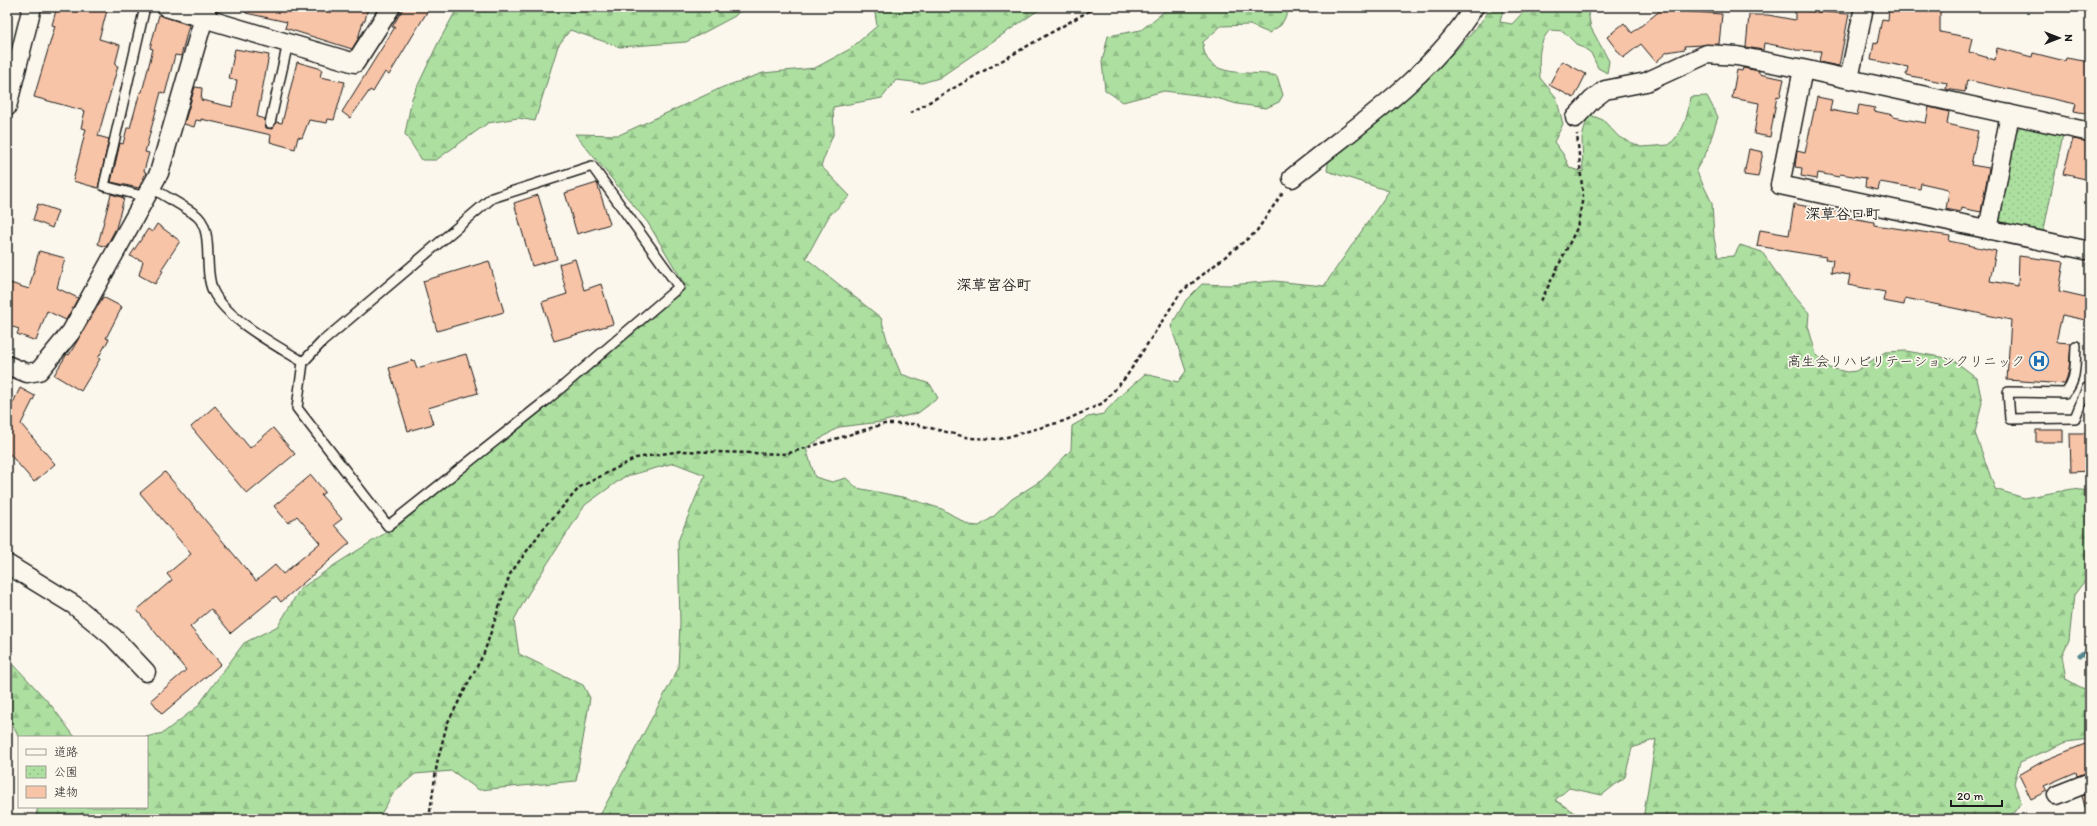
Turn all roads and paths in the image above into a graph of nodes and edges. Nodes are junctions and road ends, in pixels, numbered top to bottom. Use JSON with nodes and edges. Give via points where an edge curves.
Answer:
{"nodes":[{"id":1,"x":32,"y":7,"type":"edge"},
{"id":2,"x":145,"y":7,"type":"edge"},
{"id":3,"x":166,"y":7,"type":"edge"},
{"id":4,"x":391,"y":7,"type":"edge"},
{"id":5,"x":1096,"y":7,"type":"edge"},
{"id":6,"x":1474,"y":7,"type":"edge"},
{"id":7,"x":1864,"y":7,"type":"edge"},
{"id":8,"x":206,"y":12,"type":"edge"},
{"id":9,"x":288,"y":43,"type":"junction"},
{"id":10,"x":1803,"y":69,"type":"junction"},
{"id":11,"x":1849,"y":79,"type":"junction"},
{"id":12,"x":7,"y":107,"type":"edge"},
{"id":13,"x":910,"y":113,"type":"dead end"},
{"id":14,"x":2010,"y":114,"type":"junction"},
{"id":15,"x":1575,"y":118,"type":"joint"},
{"id":16,"x":270,"y":123,"type":"dead end"},
{"id":17,"x":2090,"y":132,"type":"edge"},
{"id":18,"x":1292,"y":178,"type":"joint"},
{"id":19,"x":148,"y":192,"type":"junction"},
{"id":20,"x":1988,"y":230,"type":"junction"},
{"id":21,"x":2090,"y":251,"type":"edge"},
{"id":22,"x":1541,"y":301,"type":"dead end"},
{"id":23,"x":2076,"y":346,"type":"dead end"},
{"id":24,"x":303,"y":362,"type":"junction"},
{"id":25,"x":7,"y":365,"type":"edge"},
{"id":26,"x":2090,"y":388,"type":"edge"},
{"id":27,"x":7,"y":564,"type":"edge"},
{"id":28,"x":146,"y":672,"type":"dead end"},
{"id":29,"x":2090,"y":782,"type":"edge"},
{"id":30,"x":2057,"y":795,"type":"dead end"},
{"id":31,"x":429,"y":819,"type":"edge"}],
"edges":[{"from":1,"to":12,"type":"street"},
{"from":2,"to":19,"type":"lane","via":[[104,186]]},
{"from":3,"to":8,"type":"street"},
{"from":4,"to":9,"type":"street","via":[[355,63]]},
{"from":5,"to":13,"type":"path"},
{"from":6,"to":18,"type":"street","via":[[1461,29],[1422,73]]},
{"from":7,"to":11,"type":"street"},
{"from":8,"to":9,"type":"street"},
{"from":8,"to":19,"type":"street","via":[[159,172]]},
{"from":9,"to":16,"type":"lane"},
{"from":10,"to":11,"type":"street"},
{"from":10,"to":15,"type":"street","via":[[1736,56],[1707,54],[1646,82],[1605,90]]},
{"from":10,"to":20,"type":"street","via":[[1780,185]]},
{"from":11,"to":14,"type":"street"},
{"from":14,"to":17,"type":"street"},
{"from":14,"to":20,"type":"street"},
{"from":15,"to":22,"type":"path","via":[[1583,197],[1577,228]]},
{"from":18,"to":31,"type":"path","via":[[1256,232],[1181,292],[1126,377],[1103,403],[1064,421],[1000,439],[970,438],[915,424],[884,424],[786,454],[681,451],[636,458],[580,487],[543,529],[510,574],[484,653],[447,724],[437,763]]},
{"from":19,"to":24,"type":"lane","via":[[198,217],[204,227],[207,273],[213,292],[235,318]]},
{"from":19,"to":25,"type":"street","via":[[71,332],[39,371],[27,373]]},
{"from":20,"to":21,"type":"street"},
{"from":23,"to":26,"type":"lane","via":[[2070,389],[2065,392],[2008,392],[2010,419],[2075,418]]},
{"from":24,"to":24,"type":"lane","via":[[322,342],[492,198],[592,166],[679,286],[548,399],[388,526],[297,408]]},
{"from":27,"to":28,"type":"street","via":[[74,605],[113,637]]},
{"from":29,"to":30,"type":"street"}]}
